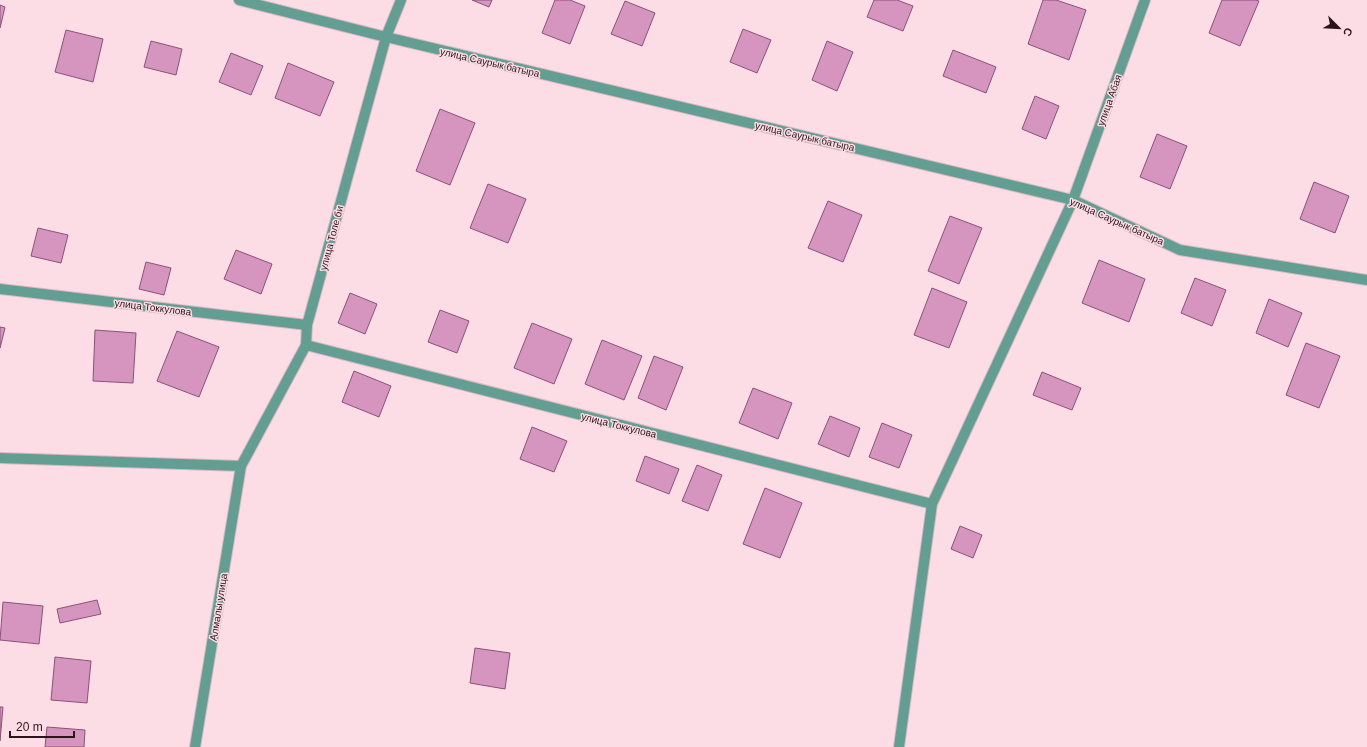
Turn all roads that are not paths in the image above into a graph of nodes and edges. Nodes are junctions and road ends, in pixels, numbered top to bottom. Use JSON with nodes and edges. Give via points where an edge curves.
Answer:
{"nodes":[{"id":1,"x":239,"y":0,"type":"edge"},
{"id":2,"x":401,"y":0,"type":"edge"},
{"id":3,"x":1145,"y":0,"type":"edge"},
{"id":4,"x":386,"y":37,"type":"junction"},
{"id":5,"x":1073,"y":200,"type":"junction"},
{"id":6,"x":1367,"y":280,"type":"edge"},
{"id":7,"x":0,"y":289,"type":"edge"},
{"id":8,"x":307,"y":325,"type":"junction"},
{"id":9,"x":306,"y":345,"type":"junction"},
{"id":10,"x":0,"y":458,"type":"edge"},
{"id":11,"x":241,"y":466,"type":"junction"},
{"id":12,"x":932,"y":504,"type":"junction"},
{"id":13,"x":195,"y":747,"type":"edge"},
{"id":14,"x":899,"y":747,"type":"edge"}],
"edges":[{"from":1,"to":4,"type":"street","name":"улица Саурык батыра"},
{"from":2,"to":4,"type":"street","name":"улица Толе би"},
{"from":3,"to":5,"type":"street","name":"улица Абая"},
{"from":4,"to":5,"type":"street","name":"улица Саурык батыра"},
{"from":4,"to":8,"type":"street","name":"улица Толе би"},
{"from":5,"to":6,"type":"street","name":"улица Саурык батыра","via":[[1180,250]]},
{"from":5,"to":12,"type":"street","name":"улица Абая"},
{"from":7,"to":8,"type":"street","name":"улица Токкулова"},
{"from":8,"to":9,"type":"street","name":"улица Толе би"},
{"from":9,"to":11,"type":"street","name":"улица Толе би"},
{"from":9,"to":12,"type":"street","name":"улица Токкулова"},
{"from":10,"to":11,"type":"street"},
{"from":11,"to":13,"type":"street","name":"Алмалы улица"},
{"from":12,"to":14,"type":"street","name":"улица Абая"}]}
